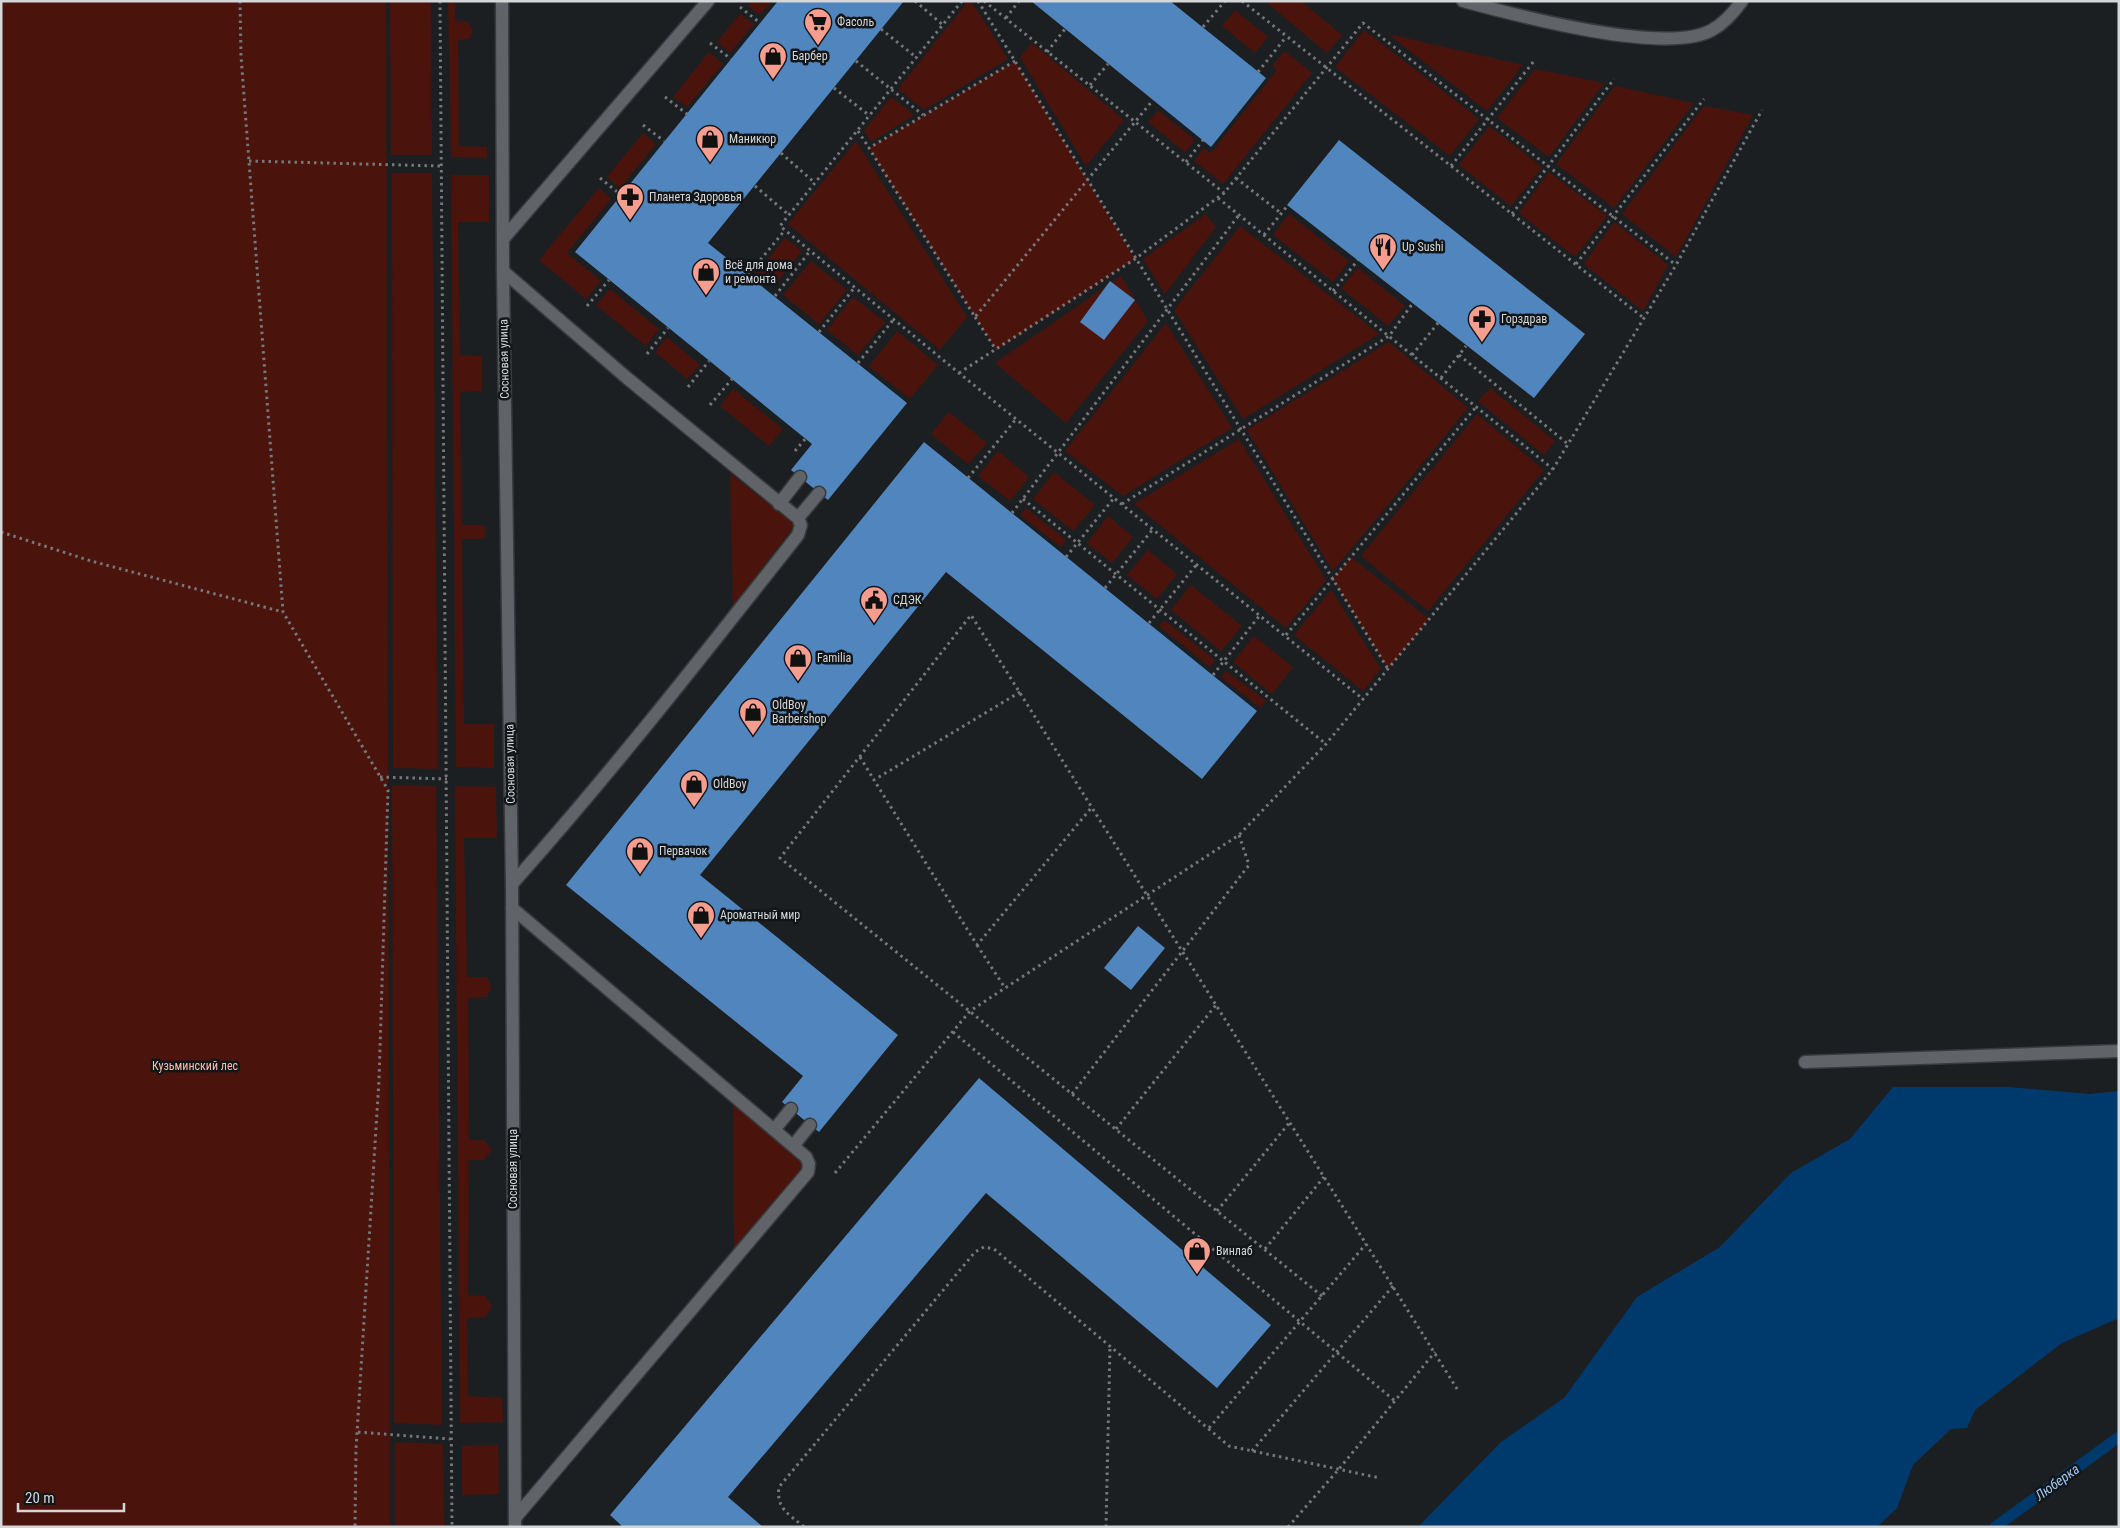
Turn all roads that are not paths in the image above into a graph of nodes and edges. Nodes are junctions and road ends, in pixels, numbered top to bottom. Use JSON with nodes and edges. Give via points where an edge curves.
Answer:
{"nodes":[{"id":1,"x":502,"y":1,"type":"edge"},
{"id":2,"x":708,"y":1,"type":"edge"},
{"id":3,"x":1463,"y":1,"type":"edge"},
{"id":4,"x":1742,"y":1,"type":"edge"},
{"id":5,"x":503,"y":239,"type":"junction"},
{"id":6,"x":503,"y":271,"type":"junction"},
{"id":7,"x":800,"y":477,"type":"dead end"},
{"id":8,"x":819,"y":493,"type":"dead end"},
{"id":9,"x":779,"y":504,"type":"junction"},
{"id":10,"x":798,"y":518,"type":"junction"},
{"id":11,"x":512,"y":884,"type":"junction"},
{"id":12,"x":512,"y":908,"type":"junction"},
{"id":13,"x":2119,"y":1051,"type":"edge"},
{"id":14,"x":1805,"y":1062,"type":"dead end"},
{"id":15,"x":791,"y":1109,"type":"dead end"},
{"id":16,"x":810,"y":1125,"type":"dead end"},
{"id":17,"x":774,"y":1130,"type":"junction"},
{"id":18,"x":793,"y":1146,"type":"junction"},
{"id":19,"x":515,"y":1522,"type":"edge"}],
"edges":[{"from":1,"to":5,"type":"street","name":"Сосновая улица"},
{"from":2,"to":5,"type":"street"},
{"from":3,"to":4,"type":"street","via":[[1532,20],[1648,39],[1689,37],[1711,31],[1730,17]]},
{"from":5,"to":6,"type":"street","name":"Сосновая улица"},
{"from":6,"to":9,"type":"street"},
{"from":6,"to":11,"type":"street","name":"Сосновая улица"},
{"from":7,"to":9,"type":"street"},
{"from":8,"to":10,"type":"street"},
{"from":9,"to":10,"type":"street"},
{"from":10,"to":11,"type":"street","via":[[801,526],[798,535],[574,815]]},
{"from":11,"to":12,"type":"street","name":"Сосновая улица"},
{"from":12,"to":17,"type":"street"},
{"from":12,"to":19,"type":"street","name":"Сосновая улица"},
{"from":13,"to":14,"type":"street"},
{"from":15,"to":17,"type":"street"},
{"from":16,"to":18,"type":"street"},
{"from":17,"to":18,"type":"street"},
{"from":18,"to":19,"type":"street","via":[[806,1157],[808,1172]]}]}
